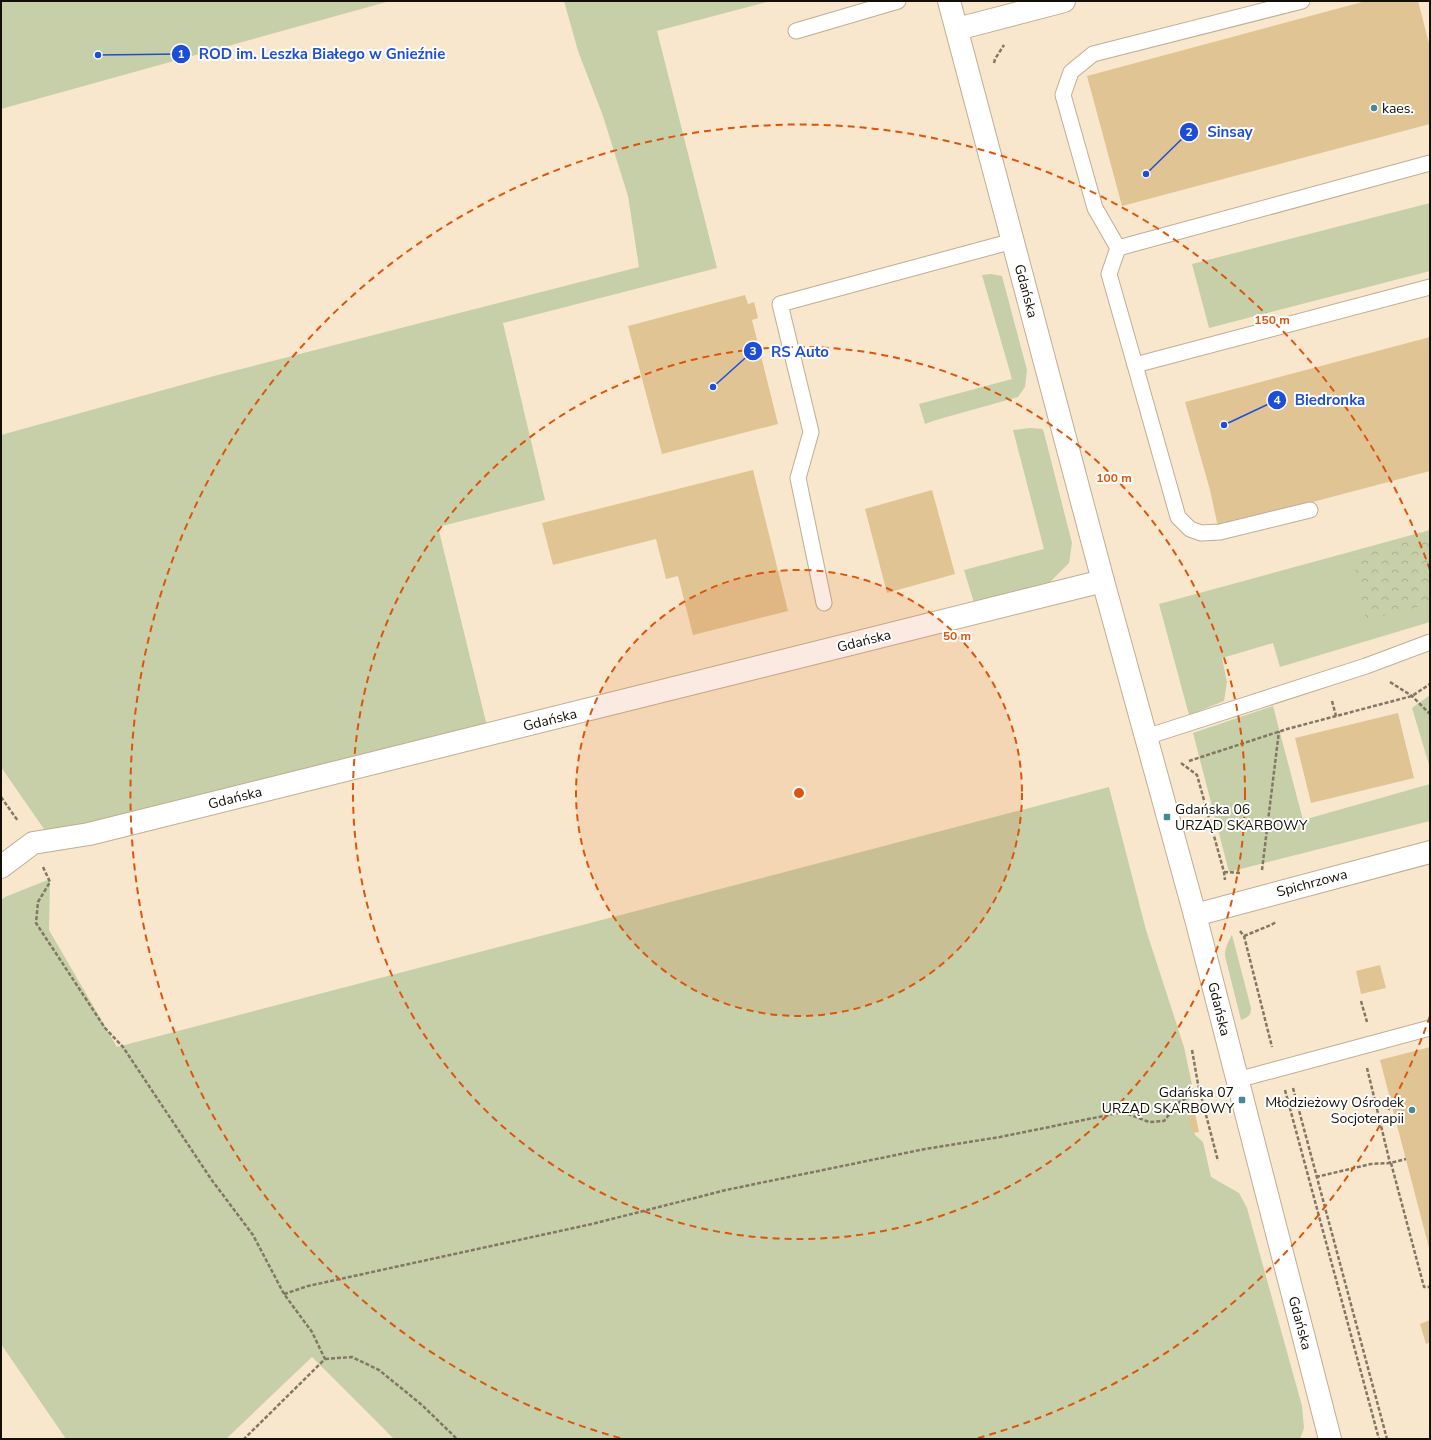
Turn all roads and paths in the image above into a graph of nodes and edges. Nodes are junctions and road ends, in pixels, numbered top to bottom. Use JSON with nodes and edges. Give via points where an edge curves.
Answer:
{"nodes":[{"id":1,"x":898,"y":1,"type":"edge"},
{"id":2,"x":949,"y":1,"type":"edge"},
{"id":3,"x":1064,"y":1,"type":"edge"},
{"id":4,"x":1302,"y":1,"type":"edge"},
{"id":5,"x":957,"y":29,"type":"junction"},
{"id":6,"x":796,"y":31,"type":"dead end"},
{"id":7,"x":1430,"y":163,"type":"edge"},
{"id":8,"x":1013,"y":241,"type":"junction"},
{"id":9,"x":1118,"y":248,"type":"junction"},
{"id":10,"x":1430,"y":287,"type":"edge"},
{"id":11,"x":1136,"y":365,"type":"junction"},
{"id":12,"x":1310,"y":510,"type":"dead end"},
{"id":13,"x":1103,"y":581,"type":"junction"},
{"id":14,"x":824,"y":603,"type":"dead end"},
{"id":15,"x":1430,"y":642,"type":"edge"},
{"id":16,"x":1366,"y":666,"type":"junction"},
{"id":17,"x":1430,"y":684,"type":"edge"},
{"id":18,"x":1412,"y":696,"type":"junction"},
{"id":19,"x":1430,"y":714,"type":"edge"},
{"id":20,"x":1279,"y":731,"type":"junction"},
{"id":21,"x":1146,"y":737,"type":"junction"},
{"id":22,"x":1190,"y":762,"type":"dead end"},
{"id":23,"x":33,"y":843,"type":"junction"},
{"id":24,"x":1430,"y":852,"type":"edge"},
{"id":25,"x":1,"y":867,"type":"edge"},
{"id":26,"x":1262,"y":871,"type":"dead end"},
{"id":27,"x":1195,"y":915,"type":"junction"},
{"id":28,"x":1277,"y":922,"type":"dead end"},
{"id":29,"x":1244,"y":936,"type":"dead end"},
{"id":30,"x":1430,"y":1028,"type":"edge"},
{"id":31,"x":1362,"y":1047,"type":"junction"},
{"id":32,"x":1192,"y":1050,"type":"dead end"},
{"id":33,"x":1287,"y":1067,"type":"junction"},
{"id":34,"x":1237,"y":1080,"type":"junction"},
{"id":35,"x":1200,"y":1089,"type":"junction"},
{"id":36,"x":1406,"y":1159,"type":"dead end"},
{"id":37,"x":1218,"y":1161,"type":"dead end"},
{"id":38,"x":1390,"y":1163,"type":"junction"},
{"id":39,"x":1316,"y":1177,"type":"junction"},
{"id":40,"x":1430,"y":1286,"type":"edge"},
{"id":41,"x":284,"y":1294,"type":"junction"},
{"id":42,"x":324,"y":1359,"type":"junction"},
{"id":43,"x":244,"y":1439,"type":"edge"},
{"id":44,"x":457,"y":1439,"type":"edge"},
{"id":45,"x":1330,"y":1439,"type":"edge"},
{"id":46,"x":1387,"y":1439,"type":"edge"}],
"edges":[{"from":1,"to":6,"type":"lane"},
{"from":2,"to":5,"type":"street","name":"Gdańska"},
{"from":3,"to":5,"type":"street"},
{"from":4,"to":9,"type":"lane","via":[[1093,54],[1071,72],[1063,95],[1095,208]]},
{"from":5,"to":8,"type":"street","name":"Gdańska"},
{"from":7,"to":9,"type":"lane"},
{"from":8,"to":13,"type":"street","name":"Gdańska"},
{"from":8,"to":14,"type":"lane","via":[[780,304],[811,432],[798,478]]},
{"from":9,"to":11,"type":"lane","via":[[1109,274]]},
{"from":10,"to":11,"type":"lane"},
{"from":11,"to":12,"type":"lane","via":[[1178,517],[1190,529],[1201,533],[1220,532]]},
{"from":13,"to":21,"type":"street","name":"Gdańska"},
{"from":13,"to":23,"type":"street","name":"Gdańska","via":[[90,834]]},
{"from":15,"to":16,"type":"lane"},
{"from":16,"to":18,"type":"path"},
{"from":16,"to":21,"type":"lane"},
{"from":17,"to":18,"type":"path"},
{"from":18,"to":19,"type":"path"},
{"from":18,"to":20,"type":"path"},
{"from":20,"to":22,"type":"path"},
{"from":20,"to":26,"type":"path"},
{"from":21,"to":27,"type":"street","name":"Gdańska"},
{"from":23,"to":25,"type":"street","name":"Gdańska"},
{"from":23,"to":41,"type":"path","via":[[50,882],[38,902],[36,922],[105,1028],[123,1047],[211,1179],[253,1235]]},
{"from":24,"to":27,"type":"street","name":"Spichrzowa"},
{"from":27,"to":34,"type":"street","name":"Gdańska"},
{"from":28,"to":29,"type":"path"},
{"from":30,"to":31,"type":"lane"},
{"from":31,"to":33,"type":"lane"},
{"from":31,"to":38,"type":"path"},
{"from":32,"to":35,"type":"path"},
{"from":33,"to":34,"type":"lane"},
{"from":33,"to":39,"type":"path"},
{"from":34,"to":45,"type":"street","name":"Gdańska"},
{"from":35,"to":37,"type":"path"},
{"from":35,"to":41,"type":"path","via":[[1178,1103],[1164,1121],[1149,1122],[1124,1112],[925,1149],[726,1190],[592,1224],[308,1286]]},
{"from":36,"to":38,"type":"path"},
{"from":38,"to":39,"type":"path","via":[[1371,1164]]},
{"from":38,"to":40,"type":"path","via":[[1424,1287]]},
{"from":39,"to":46,"type":"path"},
{"from":41,"to":42,"type":"path","via":[[312,1332]]},
{"from":42,"to":43,"type":"path"},
{"from":42,"to":44,"type":"path","via":[[352,1357],[379,1370],[422,1405]]}]}
